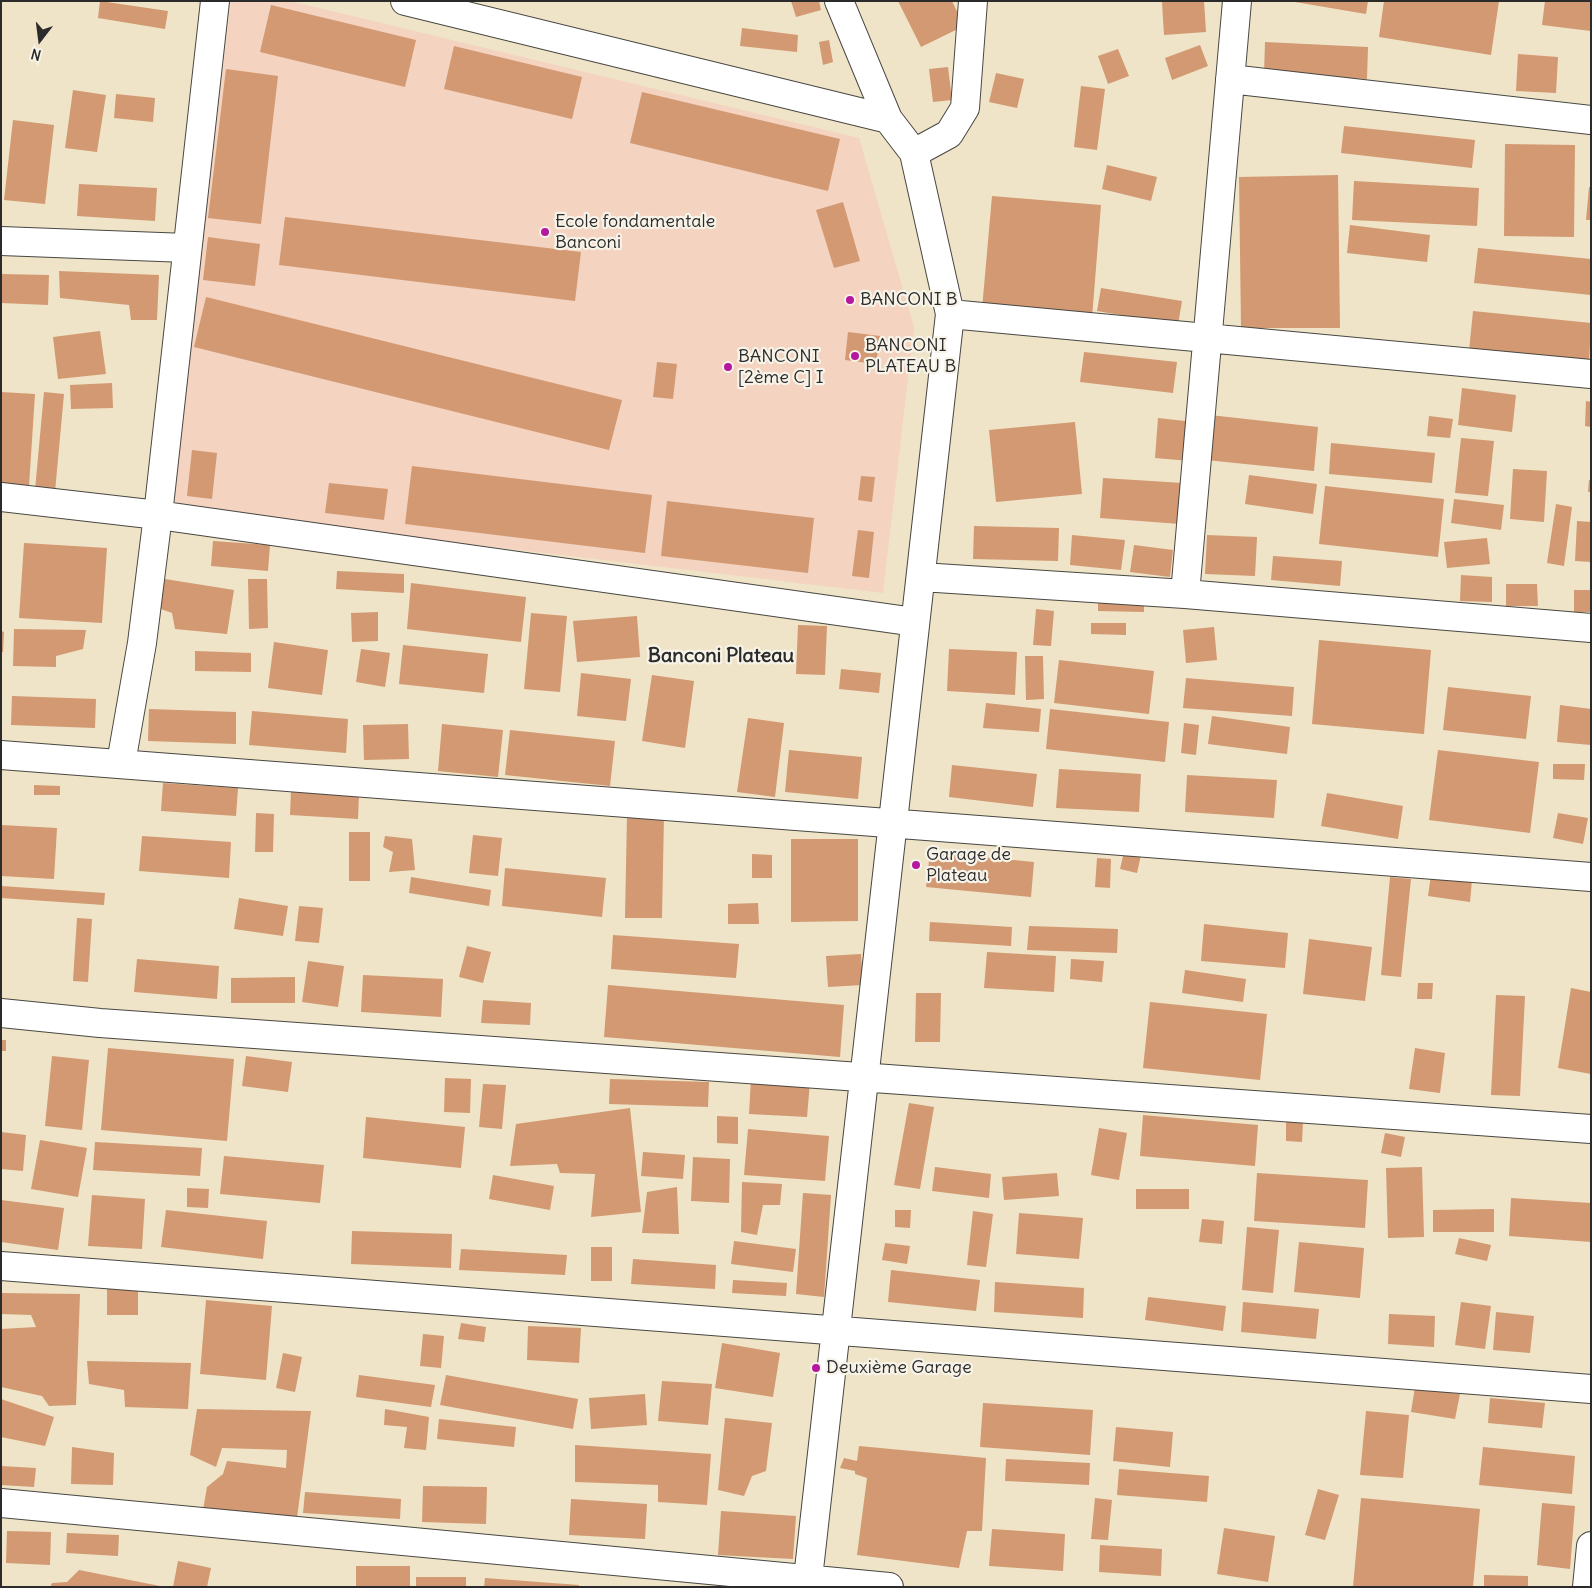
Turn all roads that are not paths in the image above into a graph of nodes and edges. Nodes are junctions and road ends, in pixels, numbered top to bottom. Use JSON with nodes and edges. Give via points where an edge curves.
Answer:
{"nodes":[{"id":1,"x":214,"y":1,"type":"edge"},
{"id":2,"x":405,"y":1,"type":"edge"},
{"id":3,"x":839,"y":1,"type":"edge"},
{"id":4,"x":973,"y":1,"type":"edge"},
{"id":5,"x":1237,"y":1,"type":"edge"},
{"id":6,"x":1230,"y":79,"type":"junction"},
{"id":7,"x":888,"y":119,"type":"junction"},
{"id":8,"x":1591,"y":120,"type":"edge"},
{"id":9,"x":914,"y":153,"type":"junction"},
{"id":10,"x":1,"y":241,"type":"edge"},
{"id":11,"x":187,"y":248,"type":"junction"},
{"id":12,"x":950,"y":314,"type":"junction"},
{"id":13,"x":1207,"y":337,"type":"junction"},
{"id":14,"x":1591,"y":374,"type":"edge"},
{"id":15,"x":1,"y":497,"type":"edge"},
{"id":16,"x":158,"y":515,"type":"junction"},
{"id":17,"x":920,"y":577,"type":"junction"},
{"id":18,"x":1185,"y":594,"type":"junction"},
{"id":19,"x":915,"y":622,"type":"junction"},
{"id":20,"x":1591,"y":628,"type":"edge"},
{"id":21,"x":1,"y":755,"type":"edge"},
{"id":22,"x":121,"y":763,"type":"junction"},
{"id":23,"x":893,"y":823,"type":"junction"},
{"id":24,"x":1591,"y":876,"type":"edge"},
{"id":25,"x":1,"y":1013,"type":"edge"},
{"id":26,"x":864,"y":1077,"type":"junction"},
{"id":27,"x":1591,"y":1129,"type":"edge"},
{"id":28,"x":1,"y":1266,"type":"edge"},
{"id":29,"x":835,"y":1331,"type":"junction"},
{"id":30,"x":1591,"y":1388,"type":"edge"},
{"id":31,"x":1,"y":1503,"type":"edge"},
{"id":32,"x":1591,"y":1546,"type":"edge"},
{"id":33,"x":807,"y":1583,"type":"edge"},
{"id":34,"x":889,"y":1587,"type":"edge"},
{"id":35,"x":1587,"y":1587,"type":"edge"}],
"edges":[{"from":1,"to":11,"type":"street"},
{"from":2,"to":7,"type":"street"},
{"from":3,"to":7,"type":"street"},
{"from":4,"to":9,"type":"street","via":[[965,108],[949,134]]},
{"from":5,"to":6,"type":"street"},
{"from":6,"to":8,"type":"street"},
{"from":6,"to":13,"type":"street"},
{"from":7,"to":9,"type":"street"},
{"from":9,"to":12,"type":"street"},
{"from":10,"to":11,"type":"street"},
{"from":11,"to":16,"type":"street"},
{"from":12,"to":13,"type":"street"},
{"from":12,"to":17,"type":"street"},
{"from":13,"to":14,"type":"street"},
{"from":13,"to":18,"type":"street"},
{"from":15,"to":16,"type":"street"},
{"from":16,"to":19,"type":"street"},
{"from":16,"to":22,"type":"street","via":[[142,643]]},
{"from":17,"to":18,"type":"street"},
{"from":17,"to":19,"type":"street"},
{"from":18,"to":20,"type":"street"},
{"from":19,"to":23,"type":"street"},
{"from":21,"to":22,"type":"street"},
{"from":22,"to":23,"type":"street"},
{"from":23,"to":24,"type":"street"},
{"from":23,"to":26,"type":"street"},
{"from":25,"to":26,"type":"street","via":[[100,1024]]},
{"from":26,"to":27,"type":"street"},
{"from":26,"to":29,"type":"street"},
{"from":28,"to":29,"type":"street"},
{"from":29,"to":30,"type":"street"},
{"from":29,"to":33,"type":"street"},
{"from":31,"to":33,"type":"street"},
{"from":32,"to":35,"type":"street"},
{"from":33,"to":34,"type":"street"}]}
